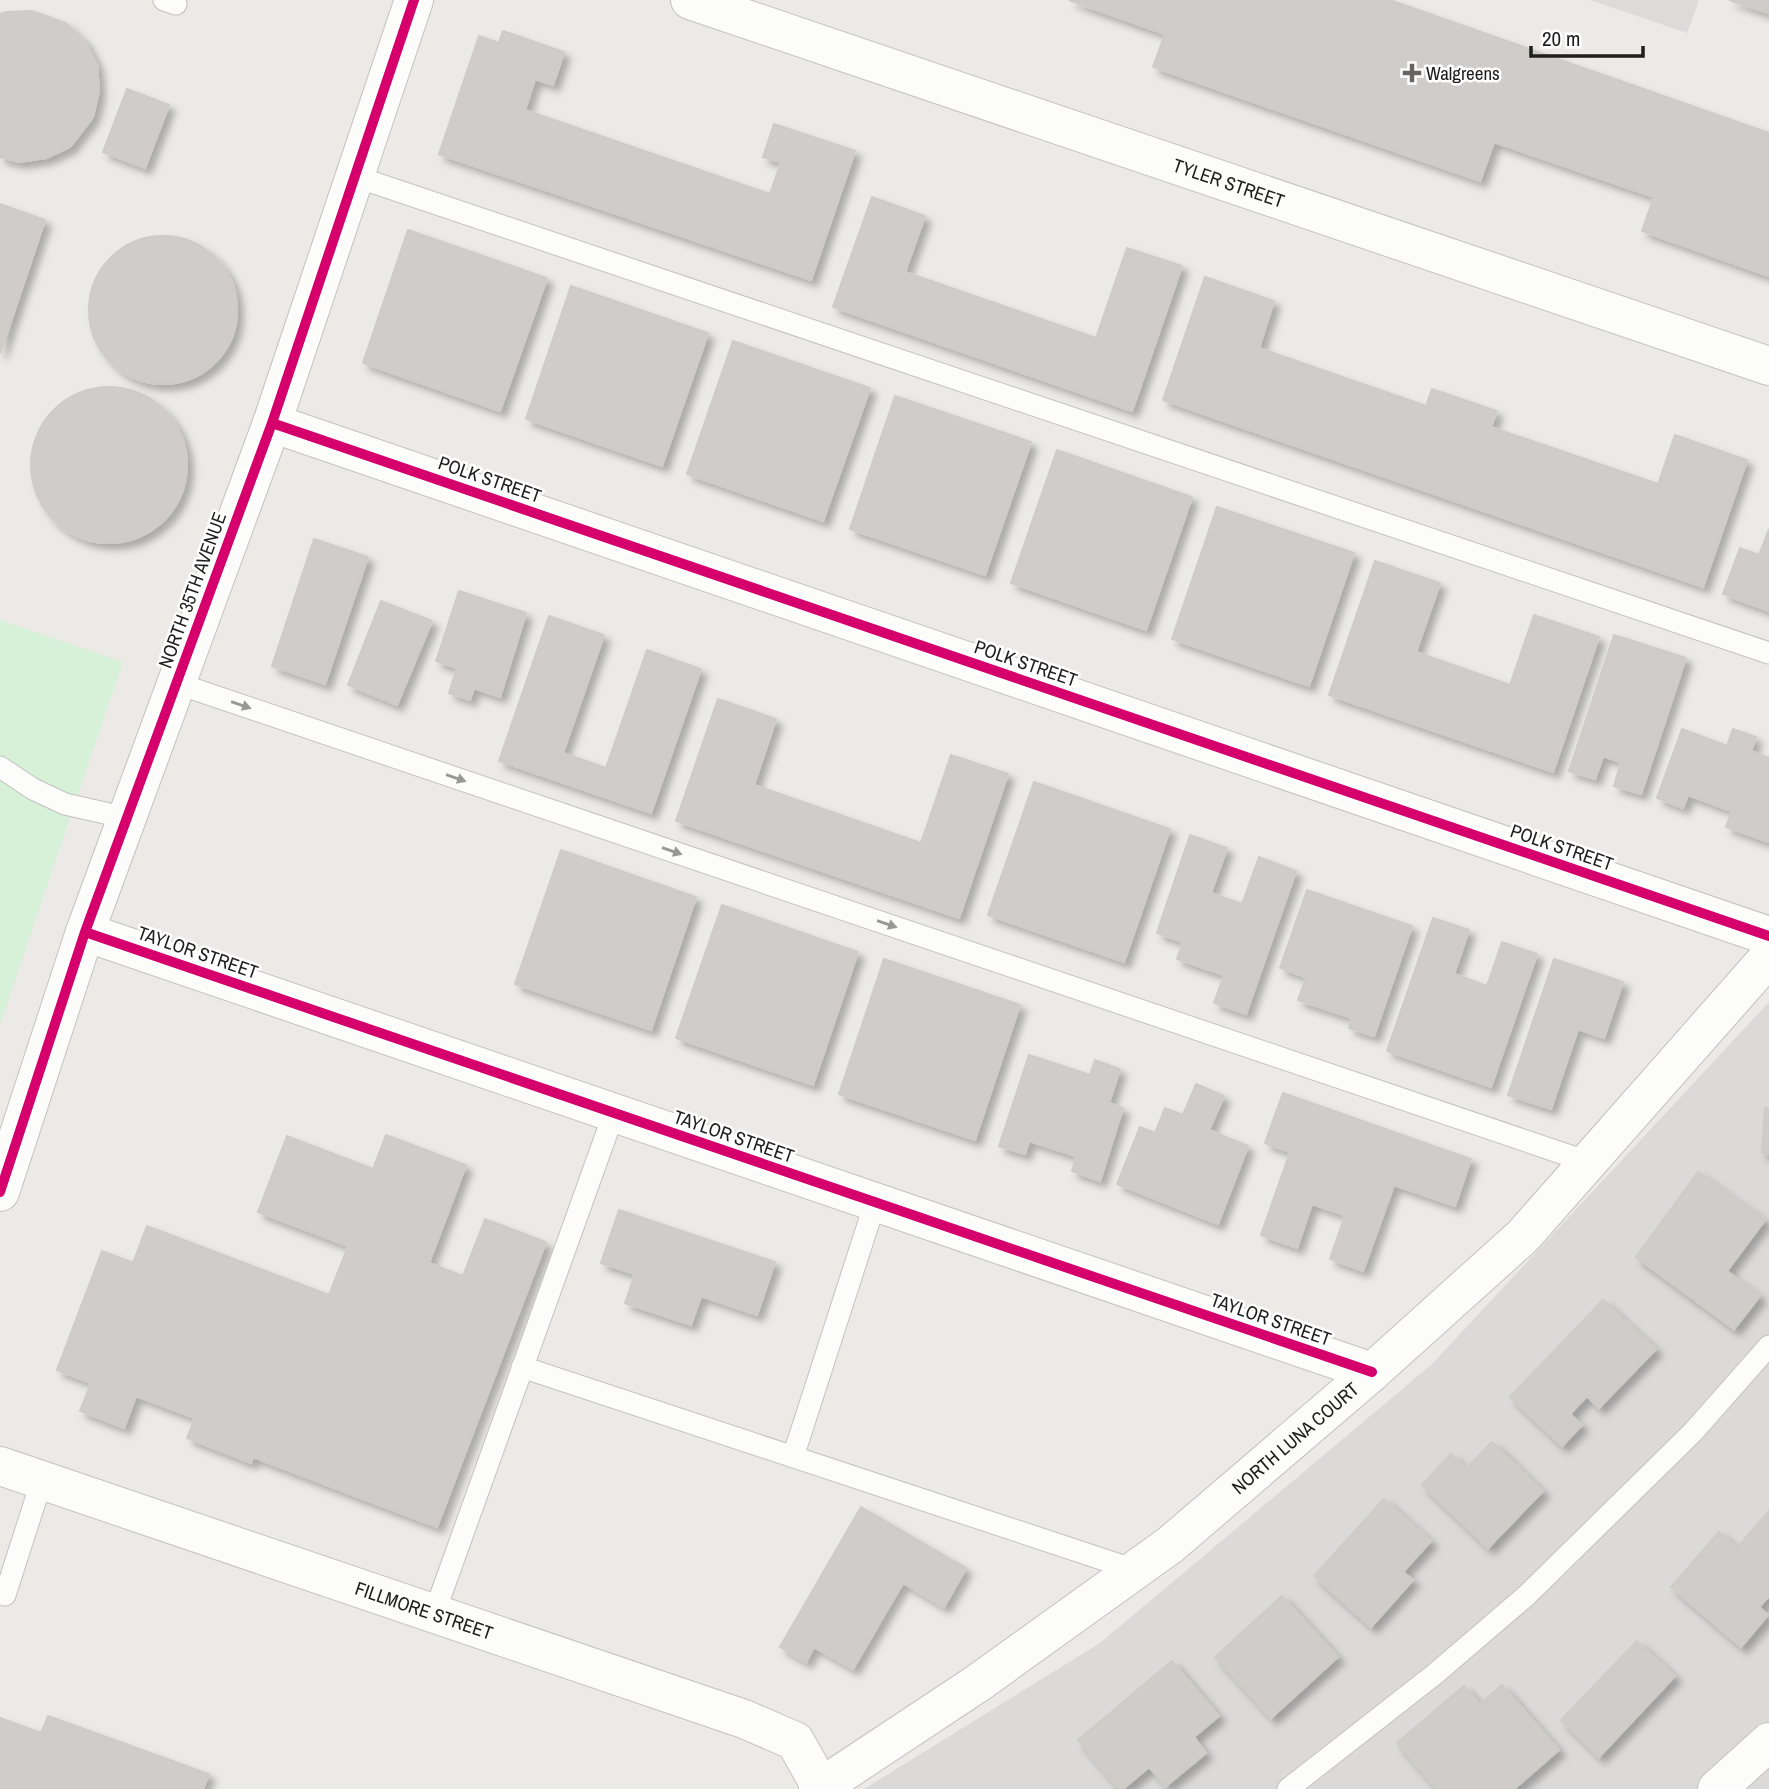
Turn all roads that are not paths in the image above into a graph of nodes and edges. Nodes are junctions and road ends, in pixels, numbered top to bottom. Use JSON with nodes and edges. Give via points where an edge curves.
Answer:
{"nodes":[{"id":1,"x":414,"y":0,"type":"edge"},
{"id":2,"x":690,"y":0,"type":"edge"},
{"id":3,"x":354,"y":176,"type":"junction"},
{"id":4,"x":1769,"y":366,"type":"edge"},
{"id":5,"x":272,"y":423,"type":"junction"},
{"id":6,"x":1769,"y":653,"type":"edge"},
{"id":7,"x":176,"y":683,"type":"junction"},
{"id":8,"x":0,"y":767,"type":"edge"},
{"id":9,"x":127,"y":818,"type":"junction"},
{"id":10,"x":85,"y":932,"type":"junction"},
{"id":11,"x":1769,"y":936,"type":"edge"},
{"id":12,"x":1769,"y":957,"type":"edge"},
{"id":13,"x":614,"y":1113,"type":"junction"},
{"id":14,"x":1588,"y":1162,"type":"junction"},
{"id":15,"x":0,"y":1192,"type":"edge"},
{"id":16,"x":875,"y":1202,"type":"junction"},
{"id":17,"x":1769,"y":1346,"type":"edge"},
{"id":18,"x":522,"y":1367,"type":"junction"},
{"id":19,"x":1372,"y":1372,"type":"junction"},
{"id":20,"x":793,"y":1457,"type":"junction"},
{"id":21,"x":0,"y":1466,"type":"edge"},
{"id":22,"x":42,"y":1480,"type":"junction"},
{"id":23,"x":1135,"y":1570,"type":"junction"},
{"id":24,"x":5,"y":1595,"type":"dead end"},
{"id":25,"x":434,"y":1614,"type":"junction"},
{"id":26,"x":1769,"y":1742,"type":"edge"},
{"id":27,"x":820,"y":1788,"type":"edge"},
{"id":28,"x":1288,"y":1789,"type":"edge"},
{"id":29,"x":1717,"y":1789,"type":"edge"}],
"edges":[{"from":1,"to":3,"type":"street","name":"NORTH 35TH AVENUE"},
{"from":2,"to":4,"type":"street","name":"TYLER STREET"},
{"from":3,"to":5,"type":"street","name":"NORTH 35TH AVENUE"},
{"from":3,"to":6,"type":"lane"},
{"from":5,"to":7,"type":"street","name":"NORTH 35TH AVENUE"},
{"from":5,"to":11,"type":"street","name":"POLK STREET"},
{"from":7,"to":9,"type":"street","name":"NORTH 35TH AVENUE"},
{"from":7,"to":14,"type":"lane","one_way":true},
{"from":8,"to":9,"type":"lane","via":[[65,804]]},
{"from":9,"to":10,"type":"street","name":"NORTH 35TH AVENUE"},
{"from":10,"to":13,"type":"street","name":"TAYLOR STREET"},
{"from":10,"to":15,"type":"street","name":"NORTH 35TH AVENUE"},
{"from":12,"to":14,"type":"street","name":"NORTH LUNA COURT"},
{"from":13,"to":16,"type":"street","name":"TAYLOR STREET"},
{"from":13,"to":18,"type":"lane"},
{"from":14,"to":19,"type":"street","name":"NORTH LUNA COURT","via":[[1523,1236]]},
{"from":16,"to":19,"type":"street","name":"TAYLOR STREET"},
{"from":16,"to":20,"type":"lane"},
{"from":17,"to":28,"type":"lane","via":[[1693,1432],[1526,1596]]},
{"from":18,"to":20,"type":"lane"},
{"from":18,"to":25,"type":"lane"},
{"from":19,"to":23,"type":"street","name":"NORTH LUNA COURT"},
{"from":20,"to":23,"type":"lane"},
{"from":21,"to":22,"type":"street","name":"FILLMORE STREET"},
{"from":22,"to":24,"type":"lane"},
{"from":22,"to":25,"type":"street","name":"FILLMORE STREET"},
{"from":23,"to":27,"type":"street","name":"NORTH LUNA COURT","via":[[978,1683]]},
{"from":25,"to":27,"type":"street","name":"FILLMORE STREET","via":[[744,1719],[795,1741]]},
{"from":26,"to":29,"type":"street"}]}
